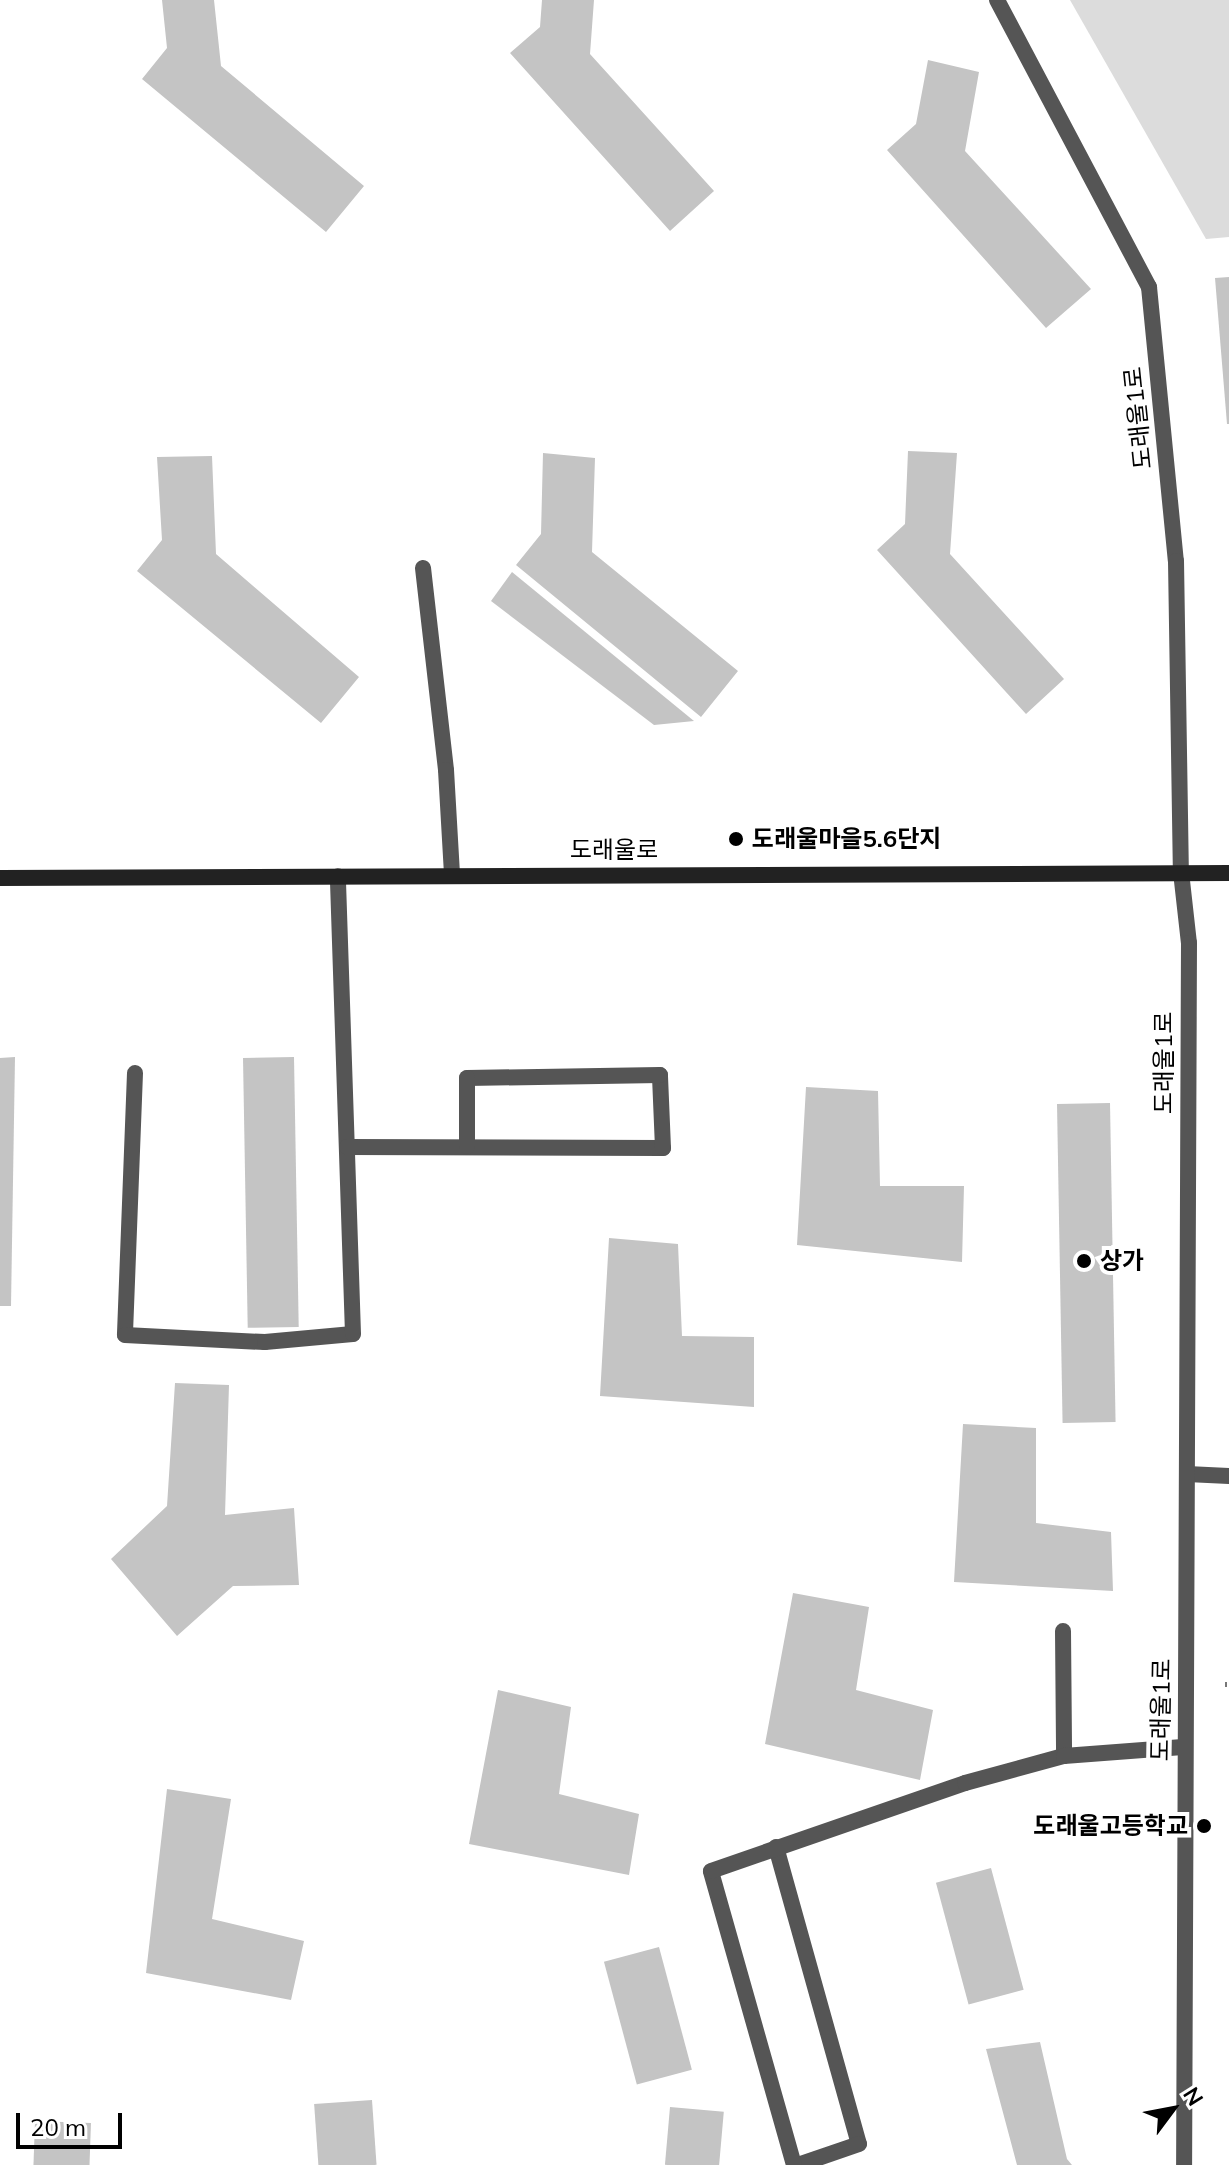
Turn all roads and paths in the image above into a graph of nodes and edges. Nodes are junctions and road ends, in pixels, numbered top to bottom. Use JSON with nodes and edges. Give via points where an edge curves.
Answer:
{"nodes":[{"id":1,"x":997,"y":0,"type":"edge"},
{"id":2,"x":423,"y":568,"type":"dead end"},
{"id":3,"x":1181,"y":872,"type":"junction"},
{"id":4,"x":1229,"y":873,"type":"edge"},
{"id":5,"x":452,"y":875,"type":"junction"},
{"id":6,"x":338,"y":876,"type":"junction"},
{"id":7,"x":0,"y":878,"type":"edge"},
{"id":8,"x":135,"y":1073,"type":"dead end"},
{"id":9,"x":467,"y":1146,"type":"junction"},
{"id":10,"x":347,"y":1147,"type":"junction"},
{"id":11,"x":1187,"y":1474,"type":"junction"},
{"id":12,"x":1229,"y":1476,"type":"edge"},
{"id":13,"x":1063,"y":1631,"type":"dead end"},
{"id":14,"x":1183,"y":1747,"type":"junction"},
{"id":15,"x":1064,"y":1756,"type":"junction"},
{"id":16,"x":776,"y":1847,"type":"junction"},
{"id":17,"x":796,"y":2165,"type":"edge"},
{"id":18,"x":1184,"y":2165,"type":"edge"}],
"edges":[{"from":1,"to":3,"type":"street","name":"도래울1로","via":[[1149,287],[1176,561]]},
{"from":2,"to":5,"type":"street"},
{"from":3,"to":4,"type":"main road","name":"도래울로"},
{"from":3,"to":5,"type":"main road","name":"도래울로"},
{"from":3,"to":11,"type":"street","name":"도래울1로","via":[[1189,943]]},
{"from":5,"to":6,"type":"main road","name":"도래울로"},
{"from":6,"to":7,"type":"main road","name":"도래울로"},
{"from":6,"to":10,"type":"street"},
{"from":8,"to":10,"type":"street","via":[[125,1335],[265,1342],[353,1334]]},
{"from":9,"to":9,"type":"street","via":[[663,1148],[660,1075],[467,1078]]},
{"from":9,"to":10,"type":"street"},
{"from":11,"to":12,"type":"street"},
{"from":11,"to":14,"type":"street","name":"도래울1로"},
{"from":13,"to":15,"type":"street"},
{"from":14,"to":15,"type":"street"},
{"from":14,"to":18,"type":"street","name":"도래울1로"},
{"from":15,"to":16,"type":"street"},
{"from":16,"to":17,"type":"street","via":[[859,2144]]},
{"from":16,"to":17,"type":"street","via":[[711,1871]]}]}
